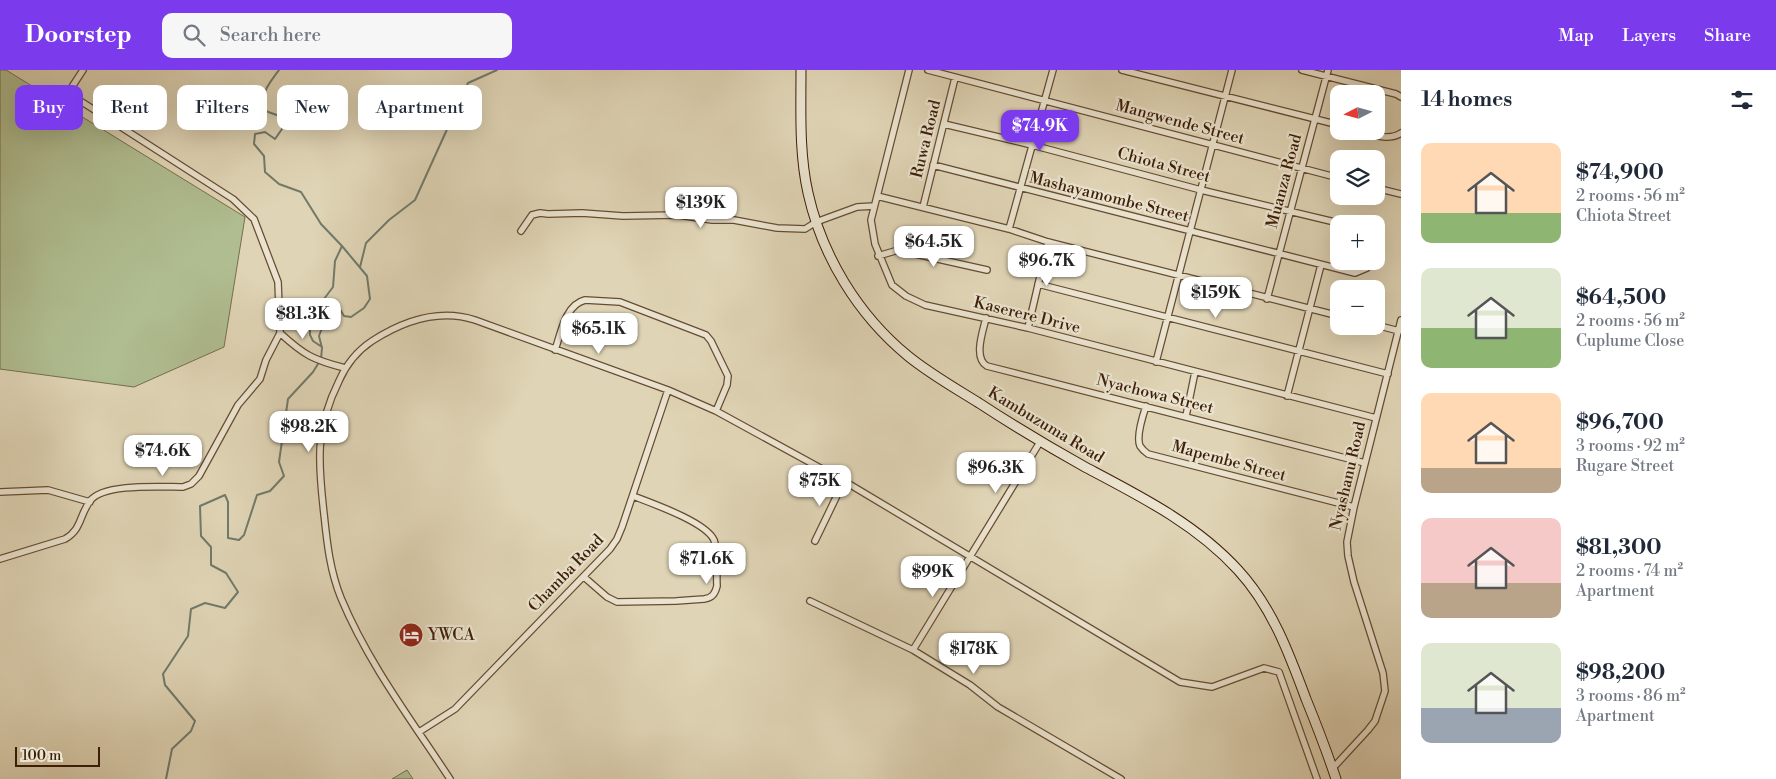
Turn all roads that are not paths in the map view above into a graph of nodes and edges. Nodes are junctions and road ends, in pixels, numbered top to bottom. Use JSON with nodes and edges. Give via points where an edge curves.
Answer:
{"nodes":[{"id":1,"x":83,"y":70,"type":"edge"},
{"id":2,"x":801,"y":70,"type":"edge"},
{"id":3,"x":909,"y":70,"type":"edge"},
{"id":4,"x":928,"y":70,"type":"edge"},
{"id":5,"x":1053,"y":70,"type":"edge"},
{"id":6,"x":1122,"y":70,"type":"edge"},
{"id":7,"x":1232,"y":70,"type":"edge"},
{"id":8,"x":1302,"y":70,"type":"edge"},
{"id":9,"x":1328,"y":73,"type":"edge"},
{"id":10,"x":955,"y":78,"type":"junction"},
{"id":11,"x":1225,"y":97,"type":"junction"},
{"id":12,"x":1401,"y":97,"type":"edge"},
{"id":13,"x":1043,"y":100,"type":"junction"},
{"id":14,"x":1315,"y":119,"type":"junction"},
{"id":15,"x":1330,"y":123,"type":"edge"},
{"id":16,"x":944,"y":124,"type":"junction"},
{"id":17,"x":1401,"y":132,"type":"edge"},
{"id":18,"x":1385,"y":137,"type":"edge"},
{"id":19,"x":1032,"y":145,"type":"junction"},
{"id":20,"x":1213,"y":146,"type":"junction"},
{"id":21,"x":933,"y":165,"type":"junction"},
{"id":22,"x":1302,"y":168,"type":"junction"},
{"id":23,"x":1330,"y":176,"type":"edge"},
{"id":24,"x":1020,"y":188,"type":"junction"},
{"id":25,"x":1201,"y":190,"type":"junction"},
{"id":26,"x":1385,"y":190,"type":"edge"},
{"id":27,"x":1401,"y":194,"type":"edge"},
{"id":28,"x":877,"y":196,"type":"junction"},
{"id":29,"x":874,"y":206,"type":"junction"},
{"id":30,"x":923,"y":207,"type":"junction"},
{"id":31,"x":1290,"y":210,"type":"junction"},
{"id":32,"x":1330,"y":221,"type":"edge"},
{"id":33,"x":816,"y":222,"type":"junction"},
{"id":34,"x":1008,"y":229,"type":"junction"},
{"id":35,"x":522,"y":230,"type":"dead end"},
{"id":36,"x":1191,"y":232,"type":"junction"},
{"id":37,"x":1048,"y":242,"type":"junction"},
{"id":38,"x":1279,"y":254,"type":"junction"},
{"id":39,"x":878,"y":256,"type":"junction"},
{"id":40,"x":1321,"y":265,"type":"junction"},
{"id":41,"x":1330,"y":267,"type":"edge"},
{"id":42,"x":987,"y":270,"type":"dead end"},
{"id":43,"x":1342,"y":270,"type":"edge"},
{"id":44,"x":1362,"y":270,"type":"edge"},
{"id":45,"x":1180,"y":274,"type":"junction"},
{"id":46,"x":1038,"y":284,"type":"junction"},
{"id":47,"x":1268,"y":298,"type":"junction"},
{"id":48,"x":1310,"y":308,"type":"junction"},
{"id":49,"x":1330,"y":314,"type":"edge"},
{"id":50,"x":1168,"y":317,"type":"junction"},
{"id":51,"x":986,"y":318,"type":"junction"},
{"id":52,"x":1401,"y":320,"type":"edge"},
{"id":53,"x":1385,"y":327,"type":"edge"},
{"id":54,"x":1028,"y":328,"type":"junction"},
{"id":55,"x":1399,"y":331,"type":"junction"},
{"id":56,"x":280,"y":333,"type":"junction"},
{"id":57,"x":555,"y":350,"type":"junction"},
{"id":58,"x":1298,"y":350,"type":"junction"},
{"id":59,"x":1156,"y":362,"type":"junction"},
{"id":60,"x":345,"y":368,"type":"junction"},
{"id":61,"x":1196,"y":372,"type":"junction"},
{"id":62,"x":1388,"y":374,"type":"junction"},
{"id":63,"x":668,"y":390,"type":"junction"},
{"id":64,"x":1287,"y":396,"type":"junction"},
{"id":65,"x":1146,"y":406,"type":"junction"},
{"id":66,"x":716,"y":412,"type":"junction"},
{"id":67,"x":1186,"y":416,"type":"junction"},
{"id":68,"x":1376,"y":418,"type":"junction"},
{"id":69,"x":1040,"y":442,"type":"junction"},
{"id":70,"x":1365,"y":463,"type":"junction"},
{"id":71,"x":844,"y":481,"type":"junction"},
{"id":72,"x":0,"y":492,"type":"edge"},
{"id":73,"x":633,"y":496,"type":"junction"},
{"id":74,"x":90,"y":502,"type":"junction"},
{"id":75,"x":1354,"y":508,"type":"junction"},
{"id":76,"x":815,"y":542,"type":"dead end"},
{"id":77,"x":971,"y":556,"type":"junction"},
{"id":78,"x":0,"y":559,"type":"edge"},
{"id":79,"x":584,"y":577,"type":"junction"},
{"id":80,"x":810,"y":601,"type":"dead end"},
{"id":81,"x":913,"y":650,"type":"junction"},
{"id":82,"x":419,"y":732,"type":"junction"},
{"id":83,"x":1333,"y":768,"type":"junction"},
{"id":84,"x":450,"y":779,"type":"edge"},
{"id":85,"x":1121,"y":779,"type":"edge"},
{"id":86,"x":1317,"y":779,"type":"edge"},
{"id":87,"x":1336,"y":779,"type":"edge"}],
"edges":[{"from":1,"to":56,"type":"street","via":[[68,93],[233,199],[254,219],[278,282]]},
{"from":2,"to":33,"type":"main road","name":"Kambuzuma Road","via":[[802,154]]},
{"from":3,"to":28,"type":"street","name":"Kaserere Drive"},
{"from":4,"to":10,"type":"street","name":"Mangwende Street"},
{"from":5,"to":13,"type":"street"},
{"from":6,"to":11,"type":"street"},
{"from":7,"to":11,"type":"street"},
{"from":8,"to":9,"type":"street"},
{"from":9,"to":12,"type":"street"},
{"from":9,"to":14,"type":"street","name":"Muanza Road"},
{"from":10,"to":13,"type":"street","name":"Mangwende Street"},
{"from":10,"to":16,"type":"street","name":"Ruwa Road"},
{"from":11,"to":14,"type":"street"},
{"from":11,"to":20,"type":"street"},
{"from":13,"to":19,"type":"street"},
{"from":13,"to":20,"type":"street","name":"Mangwende Street"},
{"from":14,"to":15,"type":"street"},
{"from":14,"to":22,"type":"street","name":"Muanza Road"},
{"from":16,"to":19,"type":"street","name":"Chiota Street"},
{"from":16,"to":21,"type":"street","name":"Ruwa Road"},
{"from":17,"to":18,"type":"street"},
{"from":19,"to":24,"type":"street"},
{"from":19,"to":25,"type":"street","name":"Chiota Street"},
{"from":20,"to":22,"type":"street","name":"Mangwende Street"},
{"from":20,"to":25,"type":"street"},
{"from":21,"to":24,"type":"street","name":"Mashayamombe Street"},
{"from":21,"to":30,"type":"street","name":"Ruwa Road"},
{"from":22,"to":23,"type":"street","name":"Mangwende Street"},
{"from":22,"to":31,"type":"street","name":"Muanza Road"},
{"from":24,"to":34,"type":"street"},
{"from":24,"to":36,"type":"street","name":"Mashayamombe Street"},
{"from":25,"to":31,"type":"street","name":"Chiota Street"},
{"from":25,"to":36,"type":"street"},
{"from":26,"to":27,"type":"street"},
{"from":28,"to":29,"type":"street","name":"Kaserere Drive"},
{"from":28,"to":30,"type":"street"},
{"from":29,"to":33,"type":"street","via":[[858,207]]},
{"from":29,"to":39,"type":"street","name":"Kaserere Drive","via":[[871,228]]},
{"from":30,"to":34,"type":"street"},
{"from":31,"to":32,"type":"street","name":"Chiota Street"},
{"from":31,"to":38,"type":"street","name":"Muanza Road"},
{"from":33,"to":35,"type":"street","via":[[805,229],[790,229],[678,215],[540,213],[532,215]]},
{"from":33,"to":69,"type":"main road","name":"Kambuzuma Road","via":[[831,258],[859,305],[882,332],[933,374]]},
{"from":34,"to":37,"type":"street"},
{"from":36,"to":38,"type":"street","name":"Mashayamombe Street"},
{"from":36,"to":45,"type":"street"},
{"from":37,"to":45,"type":"street"},
{"from":37,"to":46,"type":"street"},
{"from":38,"to":40,"type":"street","name":"Mashayamombe Street"},
{"from":38,"to":47,"type":"street","name":"Muanza Road"},
{"from":39,"to":42,"type":"street","via":[[902,251]]},
{"from":39,"to":51,"type":"street","name":"Kaserere Drive","via":[[892,285],[906,296],[925,305]]},
{"from":40,"to":41,"type":"street","name":"Mashayamombe Street"},
{"from":40,"to":48,"type":"street"},
{"from":43,"to":44,"type":"street","name":"Mashayamombe Street","via":[[1355,273]]},
{"from":45,"to":47,"type":"street"},
{"from":45,"to":50,"type":"street"},
{"from":46,"to":50,"type":"street"},
{"from":46,"to":54,"type":"street"},
{"from":47,"to":48,"type":"street"},
{"from":48,"to":49,"type":"street"},
{"from":48,"to":58,"type":"street"},
{"from":50,"to":58,"type":"street"},
{"from":50,"to":59,"type":"street"},
{"from":51,"to":54,"type":"street","name":"Kaserere Drive"},
{"from":51,"to":65,"type":"street","name":"Nyachowa Street","via":[[980,357],[984,364]]},
{"from":52,"to":55,"type":"street","name":"Nyashanu Road"},
{"from":53,"to":55,"type":"street"},
{"from":54,"to":59,"type":"street","name":"Kaserere Drive"},
{"from":55,"to":62,"type":"street","name":"Nyashanu Road"},
{"from":56,"to":60,"type":"street","via":[[302,352]]},
{"from":56,"to":74,"type":"street","via":[[260,379],[238,405],[199,476],[191,484],[115,490],[98,494]]},
{"from":57,"to":60,"type":"street","via":[[468,318],[440,315],[389,330],[362,348]]},
{"from":57,"to":63,"type":"street"},
{"from":57,"to":66,"type":"street","via":[[571,309],[585,300],[620,302],[696,330],[709,338],[728,376]]},
{"from":58,"to":62,"type":"street"},
{"from":58,"to":64,"type":"street"},
{"from":59,"to":61,"type":"street","name":"Kaserere Drive"},
{"from":60,"to":82,"type":"street","via":[[326,410],[320,442],[321,492],[329,559],[341,598],[363,643]]},
{"from":61,"to":64,"type":"street","name":"Kaserere Drive"},
{"from":61,"to":67,"type":"street"},
{"from":62,"to":68,"type":"street","name":"Nyashanu Road"},
{"from":63,"to":66,"type":"street"},
{"from":63,"to":73,"type":"street","name":"Chamba Road"},
{"from":64,"to":68,"type":"street","name":"Kaserere Drive"},
{"from":65,"to":67,"type":"street","name":"Nyachowa Street"},
{"from":65,"to":75,"type":"street","name":"Mapembe Street","via":[[1139,443],[1148,454]]},
{"from":66,"to":71,"type":"street"},
{"from":67,"to":70,"type":"street","name":"Nyachowa Street"},
{"from":68,"to":70,"type":"street","name":"Nyashanu Road"},
{"from":69,"to":77,"type":"street"},
{"from":69,"to":83,"type":"main road","name":"Kambuzuma Road","via":[[1162,509],[1203,536],[1238,570],[1262,601],[1282,637]]},
{"from":70,"to":75,"type":"street","name":"Nyashanu Road"},
{"from":71,"to":76,"type":"street"},
{"from":71,"to":77,"type":"street"},
{"from":72,"to":74,"type":"street","via":[[48,490]]},
{"from":73,"to":79,"type":"street","name":"Chamba Road","via":[[617,539]]},
{"from":73,"to":79,"type":"street","via":[[710,533],[716,549],[716,592],[708,598],[622,603],[607,597]]},
{"from":74,"to":78,"type":"street","via":[[76,531],[65,539]]},
{"from":75,"to":83,"type":"street","name":"Nyashanu Road","via":[[1347,542],[1348,556],[1386,691],[1372,726]]},
{"from":77,"to":81,"type":"street"},
{"from":77,"to":86,"type":"street","via":[[1180,682],[1212,687],[1264,668],[1279,672]]},
{"from":79,"to":82,"type":"street","name":"Chamba Road","via":[[455,709]]},
{"from":80,"to":81,"type":"street"},
{"from":81,"to":85,"type":"street","via":[[970,685],[998,707]]},
{"from":82,"to":84,"type":"street"},
{"from":83,"to":87,"type":"main road","name":"Kambuzuma Road"}]}
